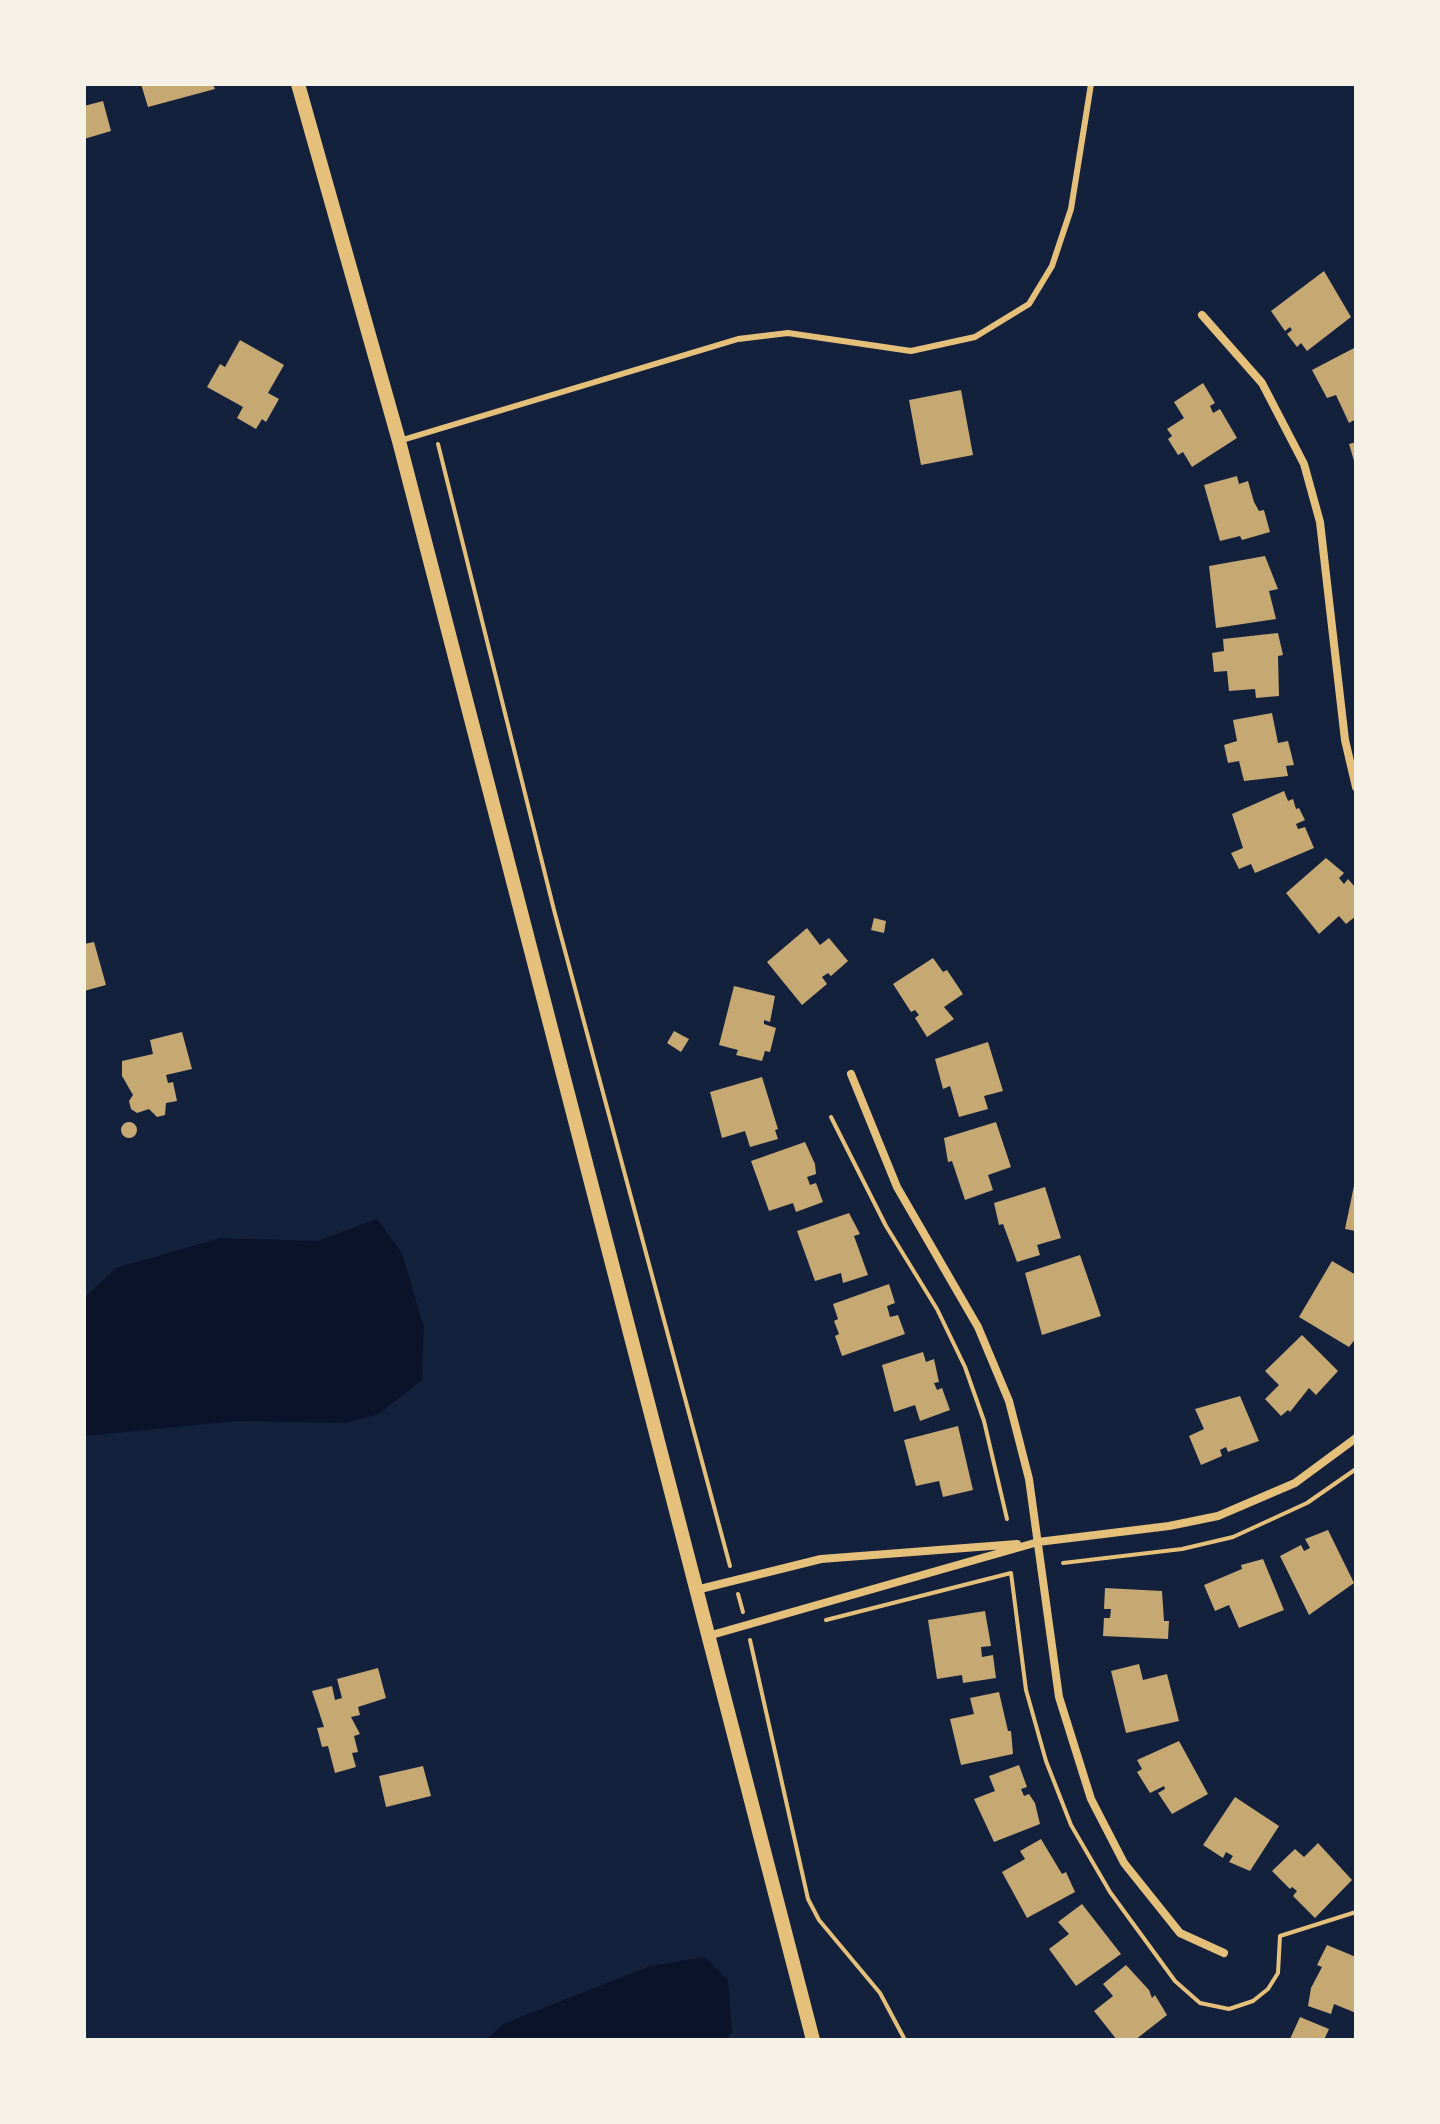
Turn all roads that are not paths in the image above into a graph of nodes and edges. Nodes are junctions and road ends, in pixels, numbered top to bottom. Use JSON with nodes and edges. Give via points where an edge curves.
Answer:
{"nodes":[{"id":1,"x":298,"y":84,"type":"edge"},
{"id":2,"x":1091,"y":84,"type":"edge"},
{"id":3,"x":1202,"y":315,"type":"dead end"},
{"id":4,"x":399,"y":441,"type":"junction"},
{"id":5,"x":1356,"y":787,"type":"edge"},
{"id":6,"x":851,"y":1074,"type":"dead end"},
{"id":7,"x":1356,"y":1438,"type":"edge"},
{"id":8,"x":1038,"y":1542,"type":"junction"},
{"id":9,"x":696,"y":1590,"type":"junction"},
{"id":10,"x":708,"y":1636,"type":"junction"},
{"id":11,"x":1224,"y":1953,"type":"dead end"},
{"id":12,"x":813,"y":2040,"type":"edge"}],
"edges":[{"from":1,"to":4,"type":"street"},
{"from":2,"to":4,"type":"lane","via":[[1071,209],[1052,266],[1029,304],[975,337],[911,351],[788,333],[738,339]]},
{"from":3,"to":5,"type":"street","via":[[1262,383],[1304,464],[1320,522],[1345,740]]},
{"from":4,"to":9,"type":"street"},
{"from":6,"to":8,"type":"street","via":[[897,1187],[995,1364],[1020,1440]]},
{"from":7,"to":8,"type":"street","via":[[1295,1483],[1231,1512],[1169,1526]]},
{"from":8,"to":9,"type":"street","via":[[884,1551],[789,1565]]},
{"from":8,"to":10,"type":"street"},
{"from":8,"to":11,"type":"street","via":[[1059,1697],[1091,1799],[1124,1863],[1180,1933]]},
{"from":9,"to":10,"type":"street"},
{"from":10,"to":12,"type":"street"}]}
